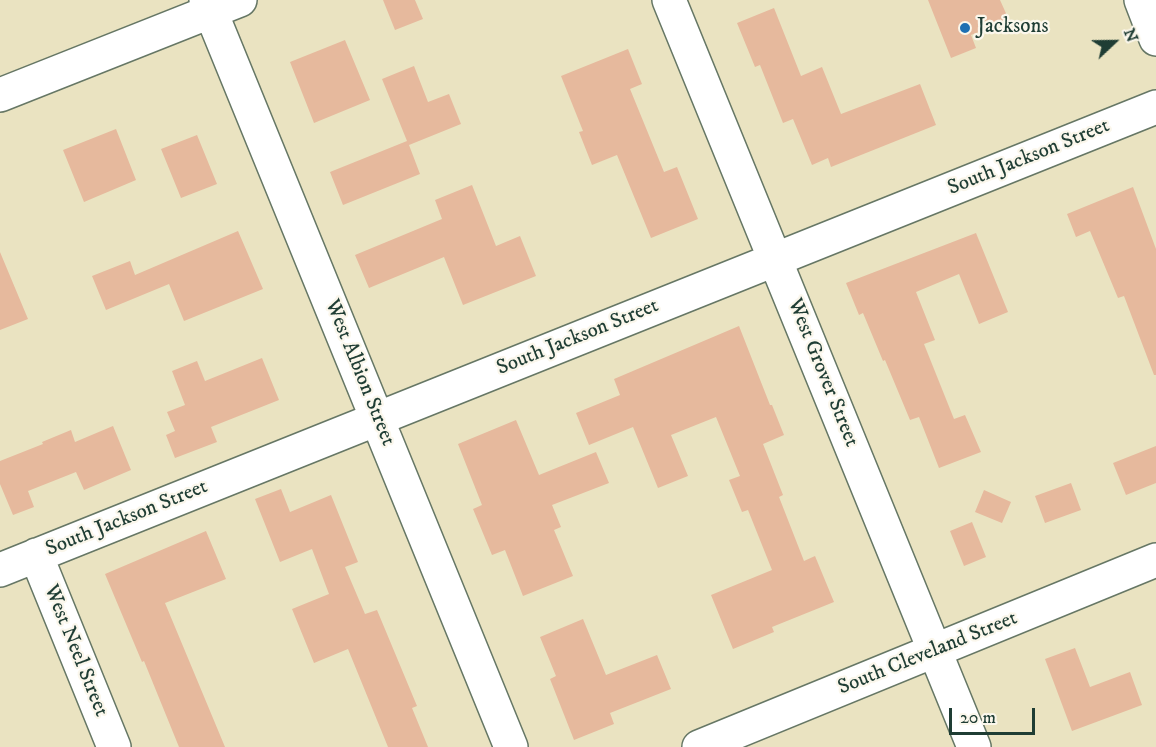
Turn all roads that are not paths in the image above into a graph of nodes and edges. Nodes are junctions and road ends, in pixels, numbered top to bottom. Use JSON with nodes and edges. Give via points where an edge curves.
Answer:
{"nodes":[{"id":1,"x":669,"y":0,"type":"edge"},
{"id":2,"x":1141,"y":0,"type":"edge"},
{"id":3,"x":219,"y":4,"type":"edge"},
{"id":4,"x":1156,"y":39,"type":"edge"},
{"id":5,"x":0,"y":95,"type":"edge"},
{"id":6,"x":1156,"y":107,"type":"edge"},
{"id":7,"x":775,"y":259,"type":"junction"},
{"id":8,"x":377,"y":419,"type":"junction"},
{"id":9,"x":36,"y":555,"type":"junction"},
{"id":10,"x":1156,"y":560,"type":"edge"},
{"id":11,"x":0,"y":570,"type":"edge"},
{"id":12,"x":935,"y":651,"type":"junction"},
{"id":13,"x":114,"y":747,"type":"edge"},
{"id":14,"x":511,"y":747,"type":"edge"},
{"id":15,"x":699,"y":747,"type":"edge"},
{"id":16,"x":974,"y":747,"type":"edge"}],
"edges":[{"from":1,"to":7,"type":"street","name":"West Grover Street"},
{"from":2,"to":4,"type":"street"},
{"from":3,"to":5,"type":"street"},
{"from":3,"to":8,"type":"street","name":"West Albion Street"},
{"from":6,"to":7,"type":"street","name":"South Jackson Street"},
{"from":7,"to":8,"type":"street","name":"South Jackson Street"},
{"from":7,"to":12,"type":"street","name":"West Grover Street"},
{"from":8,"to":9,"type":"street","name":"South Jackson Street"},
{"from":8,"to":14,"type":"street","name":"West Albion Street"},
{"from":9,"to":11,"type":"street","name":"South Jackson Street"},
{"from":9,"to":13,"type":"street","name":"West Neel Street"},
{"from":10,"to":12,"type":"street","name":"South Cleveland Street"},
{"from":12,"to":15,"type":"street","name":"South Cleveland Street"},
{"from":12,"to":16,"type":"street","name":"West Grover Street"}]}
